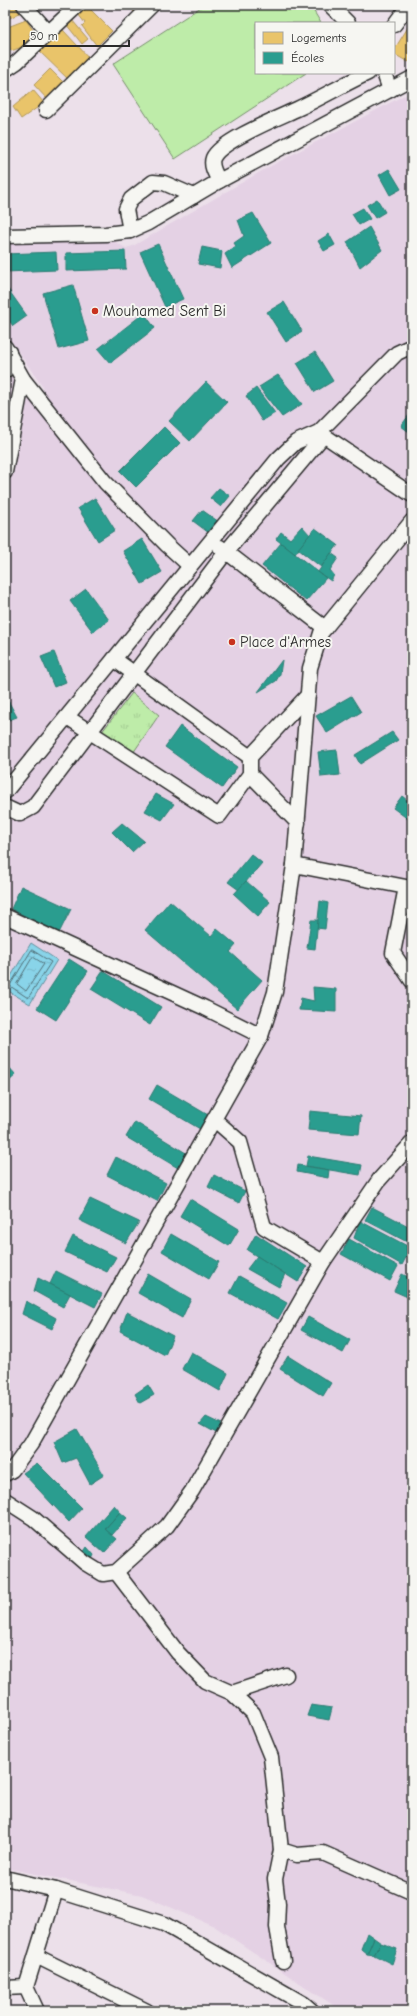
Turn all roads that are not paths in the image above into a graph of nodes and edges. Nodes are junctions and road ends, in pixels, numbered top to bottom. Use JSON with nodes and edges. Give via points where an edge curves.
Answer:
{"nodes":[{"id":1,"x":24,"y":5,"type":"edge"},
{"id":2,"x":78,"y":5,"type":"edge"},
{"id":3,"x":152,"y":5,"type":"edge"},
{"id":4,"x":330,"y":5,"type":"edge"},
{"id":5,"x":409,"y":5,"type":"edge"},
{"id":6,"x":347,"y":22,"type":"edge"},
{"id":7,"x":395,"y":24,"type":"edge"},
{"id":8,"x":49,"y":33,"type":"junction"},
{"id":9,"x":5,"y":70,"type":"edge"},
{"id":10,"x":366,"y":74,"type":"edge"},
{"id":11,"x":384,"y":74,"type":"edge"},
{"id":12,"x":412,"y":78,"type":"edge"},
{"id":13,"x":390,"y":90,"type":"junction"},
{"id":14,"x":46,"y":110,"type":"dead end"},
{"id":15,"x":219,"y":181,"type":"junction"},
{"id":16,"x":194,"y":196,"type":"junction"},
{"id":17,"x":130,"y":231,"type":"junction"},
{"id":18,"x":5,"y":236,"type":"edge"},
{"id":19,"x":412,"y":346,"type":"edge"},
{"id":20,"x":7,"y":349,"type":"edge"},
{"id":21,"x":5,"y":371,"type":"edge"},
{"id":22,"x":23,"y":379,"type":"junction"},
{"id":23,"x":322,"y":433,"type":"junction"},
{"id":24,"x":5,"y":472,"type":"edge"},
{"id":25,"x":412,"y":495,"type":"edge"},
{"id":26,"x":412,"y":520,"type":"edge"},
{"id":27,"x":212,"y":541,"type":"junction"},
{"id":28,"x":226,"y":552,"type":"junction"},
{"id":29,"x":190,"y":566,"type":"junction"},
{"id":30,"x":325,"y":628,"type":"junction"},
{"id":31,"x":114,"y":659,"type":"junction"},
{"id":32,"x":134,"y":673,"type":"junction"},
{"id":33,"x":308,"y":695,"type":"junction"},
{"id":34,"x":67,"y":716,"type":"junction"},
{"id":35,"x":90,"y":732,"type":"junction"},
{"id":36,"x":250,"y":757,"type":"junction"},
{"id":37,"x":250,"y":774,"type":"junction"},
{"id":38,"x":5,"y":792,"type":"edge"},
{"id":39,"x":5,"y":807,"type":"edge"},
{"id":40,"x":298,"y":823,"type":"junction"},
{"id":41,"x":294,"y":865,"type":"junction"},
{"id":42,"x":5,"y":916,"type":"edge"},
{"id":43,"x":412,"y":981,"type":"edge"},
{"id":44,"x":261,"y":1036,"type":"junction"},
{"id":45,"x":215,"y":1120,"type":"junction"},
{"id":46,"x":412,"y":1143,"type":"edge"},
{"id":47,"x":323,"y":1262,"type":"junction"},
{"id":48,"x":5,"y":1474,"type":"edge"},
{"id":49,"x":5,"y":1500,"type":"edge"},
{"id":50,"x":116,"y":1572,"type":"junction"},
{"id":51,"x":286,"y":1674,"type":"dead end"},
{"id":52,"x":232,"y":1692,"type":"junction"},
{"id":53,"x":281,"y":1850,"type":"junction"},
{"id":54,"x":5,"y":1878,"type":"edge"},
{"id":55,"x":56,"y":1890,"type":"junction"},
{"id":56,"x":412,"y":1891,"type":"edge"},
{"id":57,"x":36,"y":1956,"type":"junction"},
{"id":58,"x":283,"y":1961,"type":"dead end"},
{"id":59,"x":26,"y":1987,"type":"junction"},
{"id":60,"x":5,"y":1988,"type":"edge"},
{"id":61,"x":143,"y":2010,"type":"edge"},
{"id":62,"x":37,"y":2011,"type":"edge"},
{"id":63,"x":312,"y":2011,"type":"edge"}],
"edges":[{"from":1,"to":8,"type":"street"},
{"from":2,"to":8,"type":"street"},
{"from":3,"to":14,"type":"street"},
{"from":4,"to":6,"type":"street"},
{"from":5,"to":7,"type":"street"},
{"from":8,"to":9,"type":"street"},
{"from":10,"to":15,"type":"street","via":[[297,109],[264,122],[218,151],[213,159],[213,168]]},
{"from":11,"to":13,"type":"street"},
{"from":12,"to":13,"type":"street"},
{"from":13,"to":15,"type":"street"},
{"from":15,"to":16,"type":"street"},
{"from":16,"to":17,"type":"street"},
{"from":16,"to":17,"type":"street","via":[[164,183],[154,182],[131,199],[126,209]]},
{"from":17,"to":18,"type":"street","via":[[106,234]]},
{"from":19,"to":23,"type":"street","via":[[397,353]]},
{"from":20,"to":21,"type":"street"},
{"from":20,"to":22,"type":"street"},
{"from":22,"to":24,"type":"street"},
{"from":22,"to":29,"type":"street","via":[[105,482]]},
{"from":23,"to":25,"type":"street"},
{"from":23,"to":27,"type":"street","via":[[296,442],[278,459]]},
{"from":23,"to":28,"type":"street"},
{"from":26,"to":30,"type":"street"},
{"from":27,"to":28,"type":"street"},
{"from":27,"to":29,"type":"street"},
{"from":28,"to":30,"type":"street"},
{"from":28,"to":32,"type":"street"},
{"from":29,"to":31,"type":"street"},
{"from":30,"to":33,"type":"street","via":[[310,668]]},
{"from":31,"to":32,"type":"street"},
{"from":31,"to":34,"type":"street"},
{"from":32,"to":35,"type":"street"},
{"from":32,"to":36,"type":"street"},
{"from":33,"to":36,"type":"street"},
{"from":33,"to":40,"type":"street"},
{"from":34,"to":35,"type":"street"},
{"from":34,"to":38,"type":"street"},
{"from":35,"to":37,"type":"street","via":[[219,816]]},
{"from":35,"to":39,"type":"street","via":[[33,807],[20,814]]},
{"from":36,"to":37,"type":"street"},
{"from":37,"to":40,"type":"street"},
{"from":40,"to":41,"type":"street"},
{"from":41,"to":43,"type":"street","via":[[406,887],[394,953]]},
{"from":41,"to":44,"type":"street","via":[[276,992]]},
{"from":42,"to":44,"type":"street"},
{"from":44,"to":45,"type":"street"},
{"from":45,"to":47,"type":"street","via":[[240,1142],[264,1227]]},
{"from":45,"to":48,"type":"street","via":[[31,1444],[12,1470]]},
{"from":46,"to":47,"type":"street","via":[[379,1180]]},
{"from":47,"to":50,"type":"street","via":[[192,1491],[167,1526]]},
{"from":49,"to":50,"type":"street","via":[[33,1518],[85,1563],[103,1574]]},
{"from":50,"to":52,"type":"street","via":[[178,1653],[205,1682]]},
{"from":51,"to":52,"type":"street"},
{"from":52,"to":53,"type":"street","via":[[253,1713],[272,1757]]},
{"from":53,"to":56,"type":"street","via":[[297,1855],[323,1853]]},
{"from":53,"to":58,"type":"street","via":[[275,1879],[277,1927]]},
{"from":54,"to":55,"type":"street"},
{"from":55,"to":57,"type":"street"},
{"from":55,"to":63,"type":"street","via":[[164,1924]]},
{"from":57,"to":59,"type":"street"},
{"from":57,"to":61,"type":"street"},
{"from":59,"to":60,"type":"street"},
{"from":59,"to":62,"type":"street"}]}
